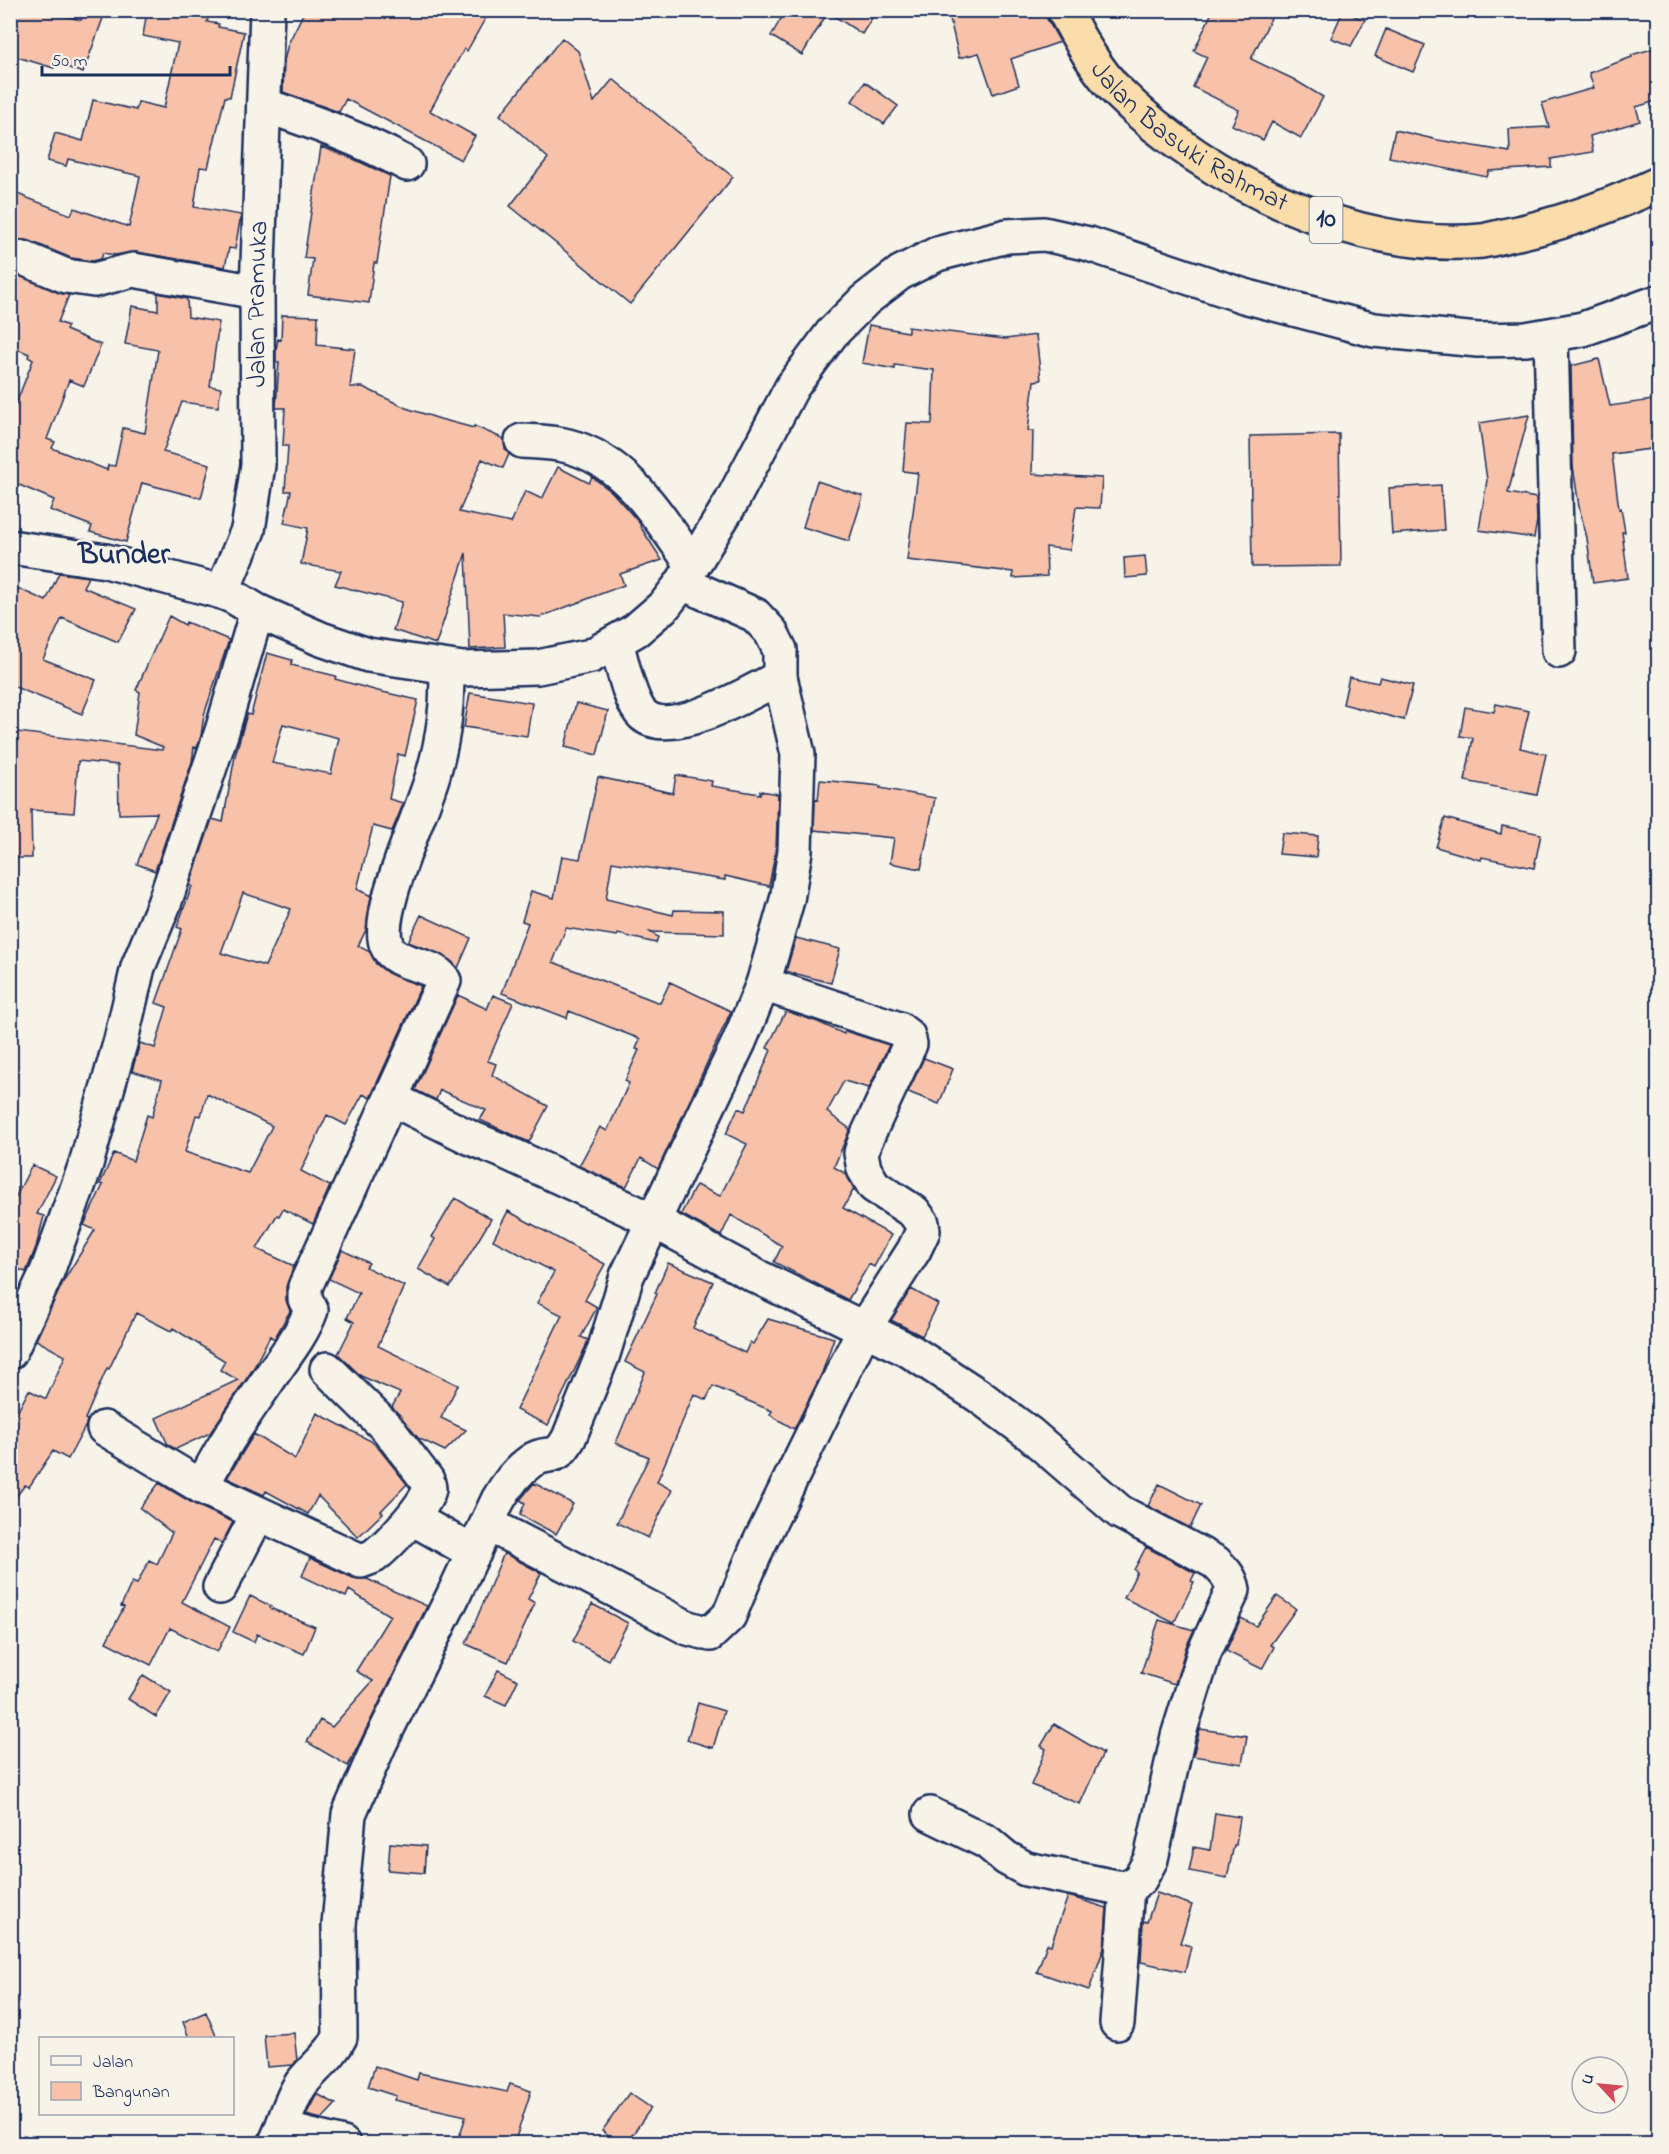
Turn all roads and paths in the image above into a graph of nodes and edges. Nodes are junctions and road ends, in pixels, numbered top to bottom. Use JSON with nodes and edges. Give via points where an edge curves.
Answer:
{"nodes":[{"id":1,"x":267,"y":10,"type":"edge"},
{"id":2,"x":1064,"y":10,"type":"edge"},
{"id":3,"x":264,"y":105,"type":"junction"},
{"id":4,"x":407,"y":164,"type":"dead end"},
{"id":5,"x":1659,"y":184,"type":"edge"},
{"id":6,"x":23,"y":258,"type":"dead end"},
{"id":7,"x":258,"y":292,"type":"junction"},
{"id":8,"x":1659,"y":302,"type":"edge"},
{"id":9,"x":1551,"y":335,"type":"junction"},
{"id":10,"x":522,"y":441,"type":"dead end"},
{"id":11,"x":10,"y":547,"type":"edge"},
{"id":12,"x":687,"y":574,"type":"junction"},
{"id":13,"x":222,"y":592,"type":"junction"},
{"id":14,"x":257,"y":611,"type":"junction"},
{"id":15,"x":616,"y":642,"type":"junction"},
{"id":16,"x":1559,"y":651,"type":"dead end"},
{"id":17,"x":446,"y":667,"type":"junction"},
{"id":18,"x":780,"y":677,"type":"junction"},
{"id":19,"x":763,"y":984,"type":"junction"},
{"id":20,"x":392,"y":1099,"type":"junction"},
{"id":21,"x":654,"y":1221,"type":"junction"},
{"id":22,"x":864,"y":1327,"type":"junction"},
{"id":23,"x":13,"y":1340,"type":"edge"},
{"id":24,"x":327,"y":1369,"type":"dead end"},
{"id":25,"x":104,"y":1428,"type":"dead end"},
{"id":26,"x":202,"y":1487,"type":"junction"},
{"id":27,"x":258,"y":1514,"type":"junction"},
{"id":28,"x":412,"y":1518,"type":"junction"},
{"id":29,"x":481,"y":1538,"type":"junction"},
{"id":30,"x":220,"y":1587,"type":"dead end"},
{"id":31,"x":930,"y":1814,"type":"dead end"},
{"id":32,"x":1127,"y":1888,"type":"junction"},
{"id":33,"x":1117,"y":2023,"type":"dead end"},
{"id":34,"x":279,"y":2136,"type":"edge"},
{"id":35,"x":343,"y":2144,"type":"edge"}],
"edges":[{"from":1,"to":3,"type":"street","name":"Jalan Pramuka"},
{"from":2,"to":5,"type":"highway","name":"Jalan Basuki Rahmat","number":"10","via":[[1086,49],[1118,92],[1168,138],[1221,172],[1331,221],[1381,235],[1423,241],[1483,241],[1613,205]]},
{"from":3,"to":4,"type":"street","via":[[331,128]]},
{"from":3,"to":7,"type":"street","name":"Jalan Pramuka"},
{"from":6,"to":7,"type":"street","via":[[66,276],[94,280],[132,270]]},
{"from":7,"to":13,"type":"street","name":"Jalan Pramuka","via":[[258,465],[254,502],[249,530]]},
{"from":8,"to":9,"type":"street","via":[[1583,329]]},
{"from":9,"to":12,"type":"street","via":[[1478,340],[1374,330],[1244,296],[1078,241],[1044,234],[970,244],[937,254],[900,273],[832,333],[792,387],[732,501]]},
{"from":9,"to":16,"type":"street"},
{"from":10,"to":12,"type":"street","via":[[567,446],[591,454],[624,475],[652,508]]},
{"from":11,"to":13,"type":"street","via":[[106,561]]},
{"from":12,"to":15,"type":"street","via":[[665,605]]},
{"from":12,"to":18,"type":"street","via":[[755,615],[771,632],[780,650]]},
{"from":13,"to":14,"type":"street"},
{"from":14,"to":17,"type":"street","via":[[368,655]]},
{"from":14,"to":23,"type":"street","via":[[222,731],[164,904],[138,967],[122,1040],[86,1164],[47,1272]]},
{"from":15,"to":17,"type":"street","via":[[591,656],[538,667]]},
{"from":15,"to":18,"type":"street","via":[[641,713],[661,722],[692,719]]},
{"from":17,"to":20,"type":"street","via":[[448,692],[435,771],[386,906],[385,941],[394,956],[438,974],[444,981]]},
{"from":18,"to":19,"type":"street","via":[[798,754],[795,851],[787,900]]},
{"from":19,"to":21,"type":"street"},
{"from":19,"to":22,"type":"street","via":[[899,1029],[908,1036],[910,1044],[861,1153],[864,1169],[874,1186],[914,1212],[923,1231]]},
{"from":20,"to":21,"type":"street"},
{"from":20,"to":26,"type":"street","via":[[305,1287],[305,1299],[311,1310],[295,1341],[228,1438]]},
{"from":21,"to":22,"type":"street","via":[[756,1276]]},
{"from":21,"to":29,"type":"street","via":[[627,1276],[603,1354],[563,1449],[526,1464],[506,1487]]},
{"from":22,"to":29,"type":"street","via":[[758,1546],[729,1616],[710,1634]]},
{"from":22,"to":32,"type":"street","via":[[910,1350],[979,1396],[1030,1434],[1120,1512],[1215,1562],[1232,1581],[1233,1590],[1204,1653],[1178,1736],[1150,1859],[1140,1879]]},
{"from":24,"to":28,"type":"street","via":[[387,1428],[427,1480],[426,1496]]},
{"from":25,"to":26,"type":"street"},
{"from":26,"to":27,"type":"street"},
{"from":27,"to":28,"type":"street","via":[[361,1561],[381,1550]]},
{"from":27,"to":30,"type":"street"},
{"from":28,"to":29,"type":"street"},
{"from":29,"to":34,"type":"street","via":[[349,1814],[339,1925],[340,2037],[301,2084]]},
{"from":31,"to":32,"type":"street","via":[[987,1842],[1026,1869]]},
{"from":32,"to":33,"type":"street"},
{"from":34,"to":35,"type":"street"}]}
